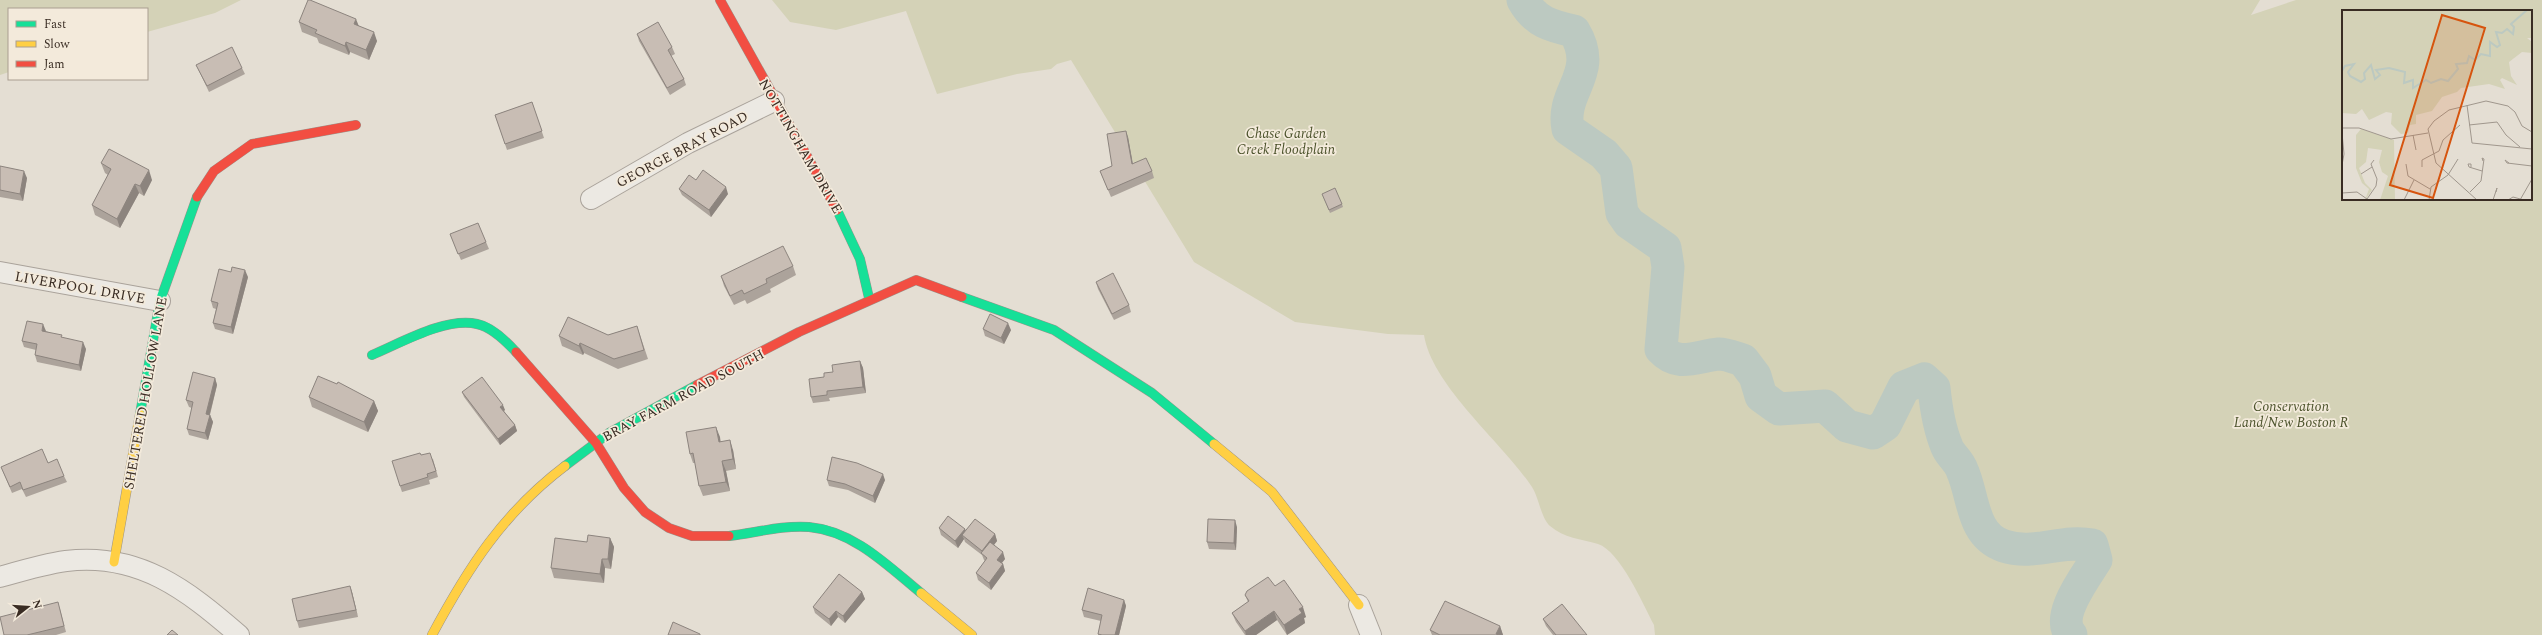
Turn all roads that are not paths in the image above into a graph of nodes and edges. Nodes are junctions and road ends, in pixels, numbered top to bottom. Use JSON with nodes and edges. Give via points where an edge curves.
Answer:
{"nodes":[{"id":1,"x":720,"y":0,"type":"edge"},
{"id":2,"x":774,"y":101,"type":"junction"},
{"id":3,"x":356,"y":125,"type":"dead end"},
{"id":4,"x":591,"y":199,"type":"dead end"},
{"id":5,"x":0,"y":272,"type":"edge"},
{"id":6,"x":869,"y":298,"type":"junction"},
{"id":7,"x":160,"y":301,"type":"junction"},
{"id":8,"x":372,"y":355,"type":"dead end"},
{"id":9,"x":595,"y":443,"type":"junction"},
{"id":10,"x":114,"y":562,"type":"junction"},
{"id":11,"x":0,"y":577,"type":"edge"},
{"id":12,"x":1359,"y":605,"type":"joint"},
{"id":13,"x":239,"y":635,"type":"edge"},
{"id":14,"x":432,"y":635,"type":"edge"},
{"id":15,"x":972,"y":635,"type":"edge"},
{"id":16,"x":1371,"y":635,"type":"edge"}],
"edges":[{"from":1,"to":2,"type":"street","name":"NOTTINGHAM DRIVE"},
{"from":2,"to":4,"type":"street","name":"GEORGE BRAY ROAD","via":[[688,143]]},
{"from":2,"to":6,"type":"street","name":"NOTTINGHAM DRIVE","via":[[839,213],[860,260]]},
{"from":3,"to":7,"type":"street","name":"SHELTERED HOLLOW LANE","via":[[252,144],[214,171],[197,196]]},
{"from":5,"to":7,"type":"street","name":"LIVERPOOL DRIVE"},
{"from":6,"to":9,"type":"street","name":"BRAY FARM ROAD SOUTH","via":[[727,370]]},
{"from":6,"to":12,"type":"street","name":"BRAY FARM ROAD SOUTH","via":[[916,280],[1054,330],[1152,393],[1272,492]]},
{"from":7,"to":10,"type":"street","name":"SHELTERED HOLLOW LANE"},
{"from":8,"to":9,"type":"street","via":[[455,324],[478,324],[497,334],[514,348]]},
{"from":9,"to":14,"type":"street","name":"BRAY FARM ROAD SOUTH","via":[[557,472],[495,532],[462,579]]},
{"from":9,"to":15,"type":"street","via":[[625,491],[645,512],[666,527],[688,536],[706,538],[780,529],[812,528],[833,532],[869,550]]},
{"from":10,"to":11,"type":"street","via":[[65,561]]},
{"from":10,"to":13,"type":"street","via":[[145,569],[180,588]]},
{"from":12,"to":16,"type":"street"}]}
